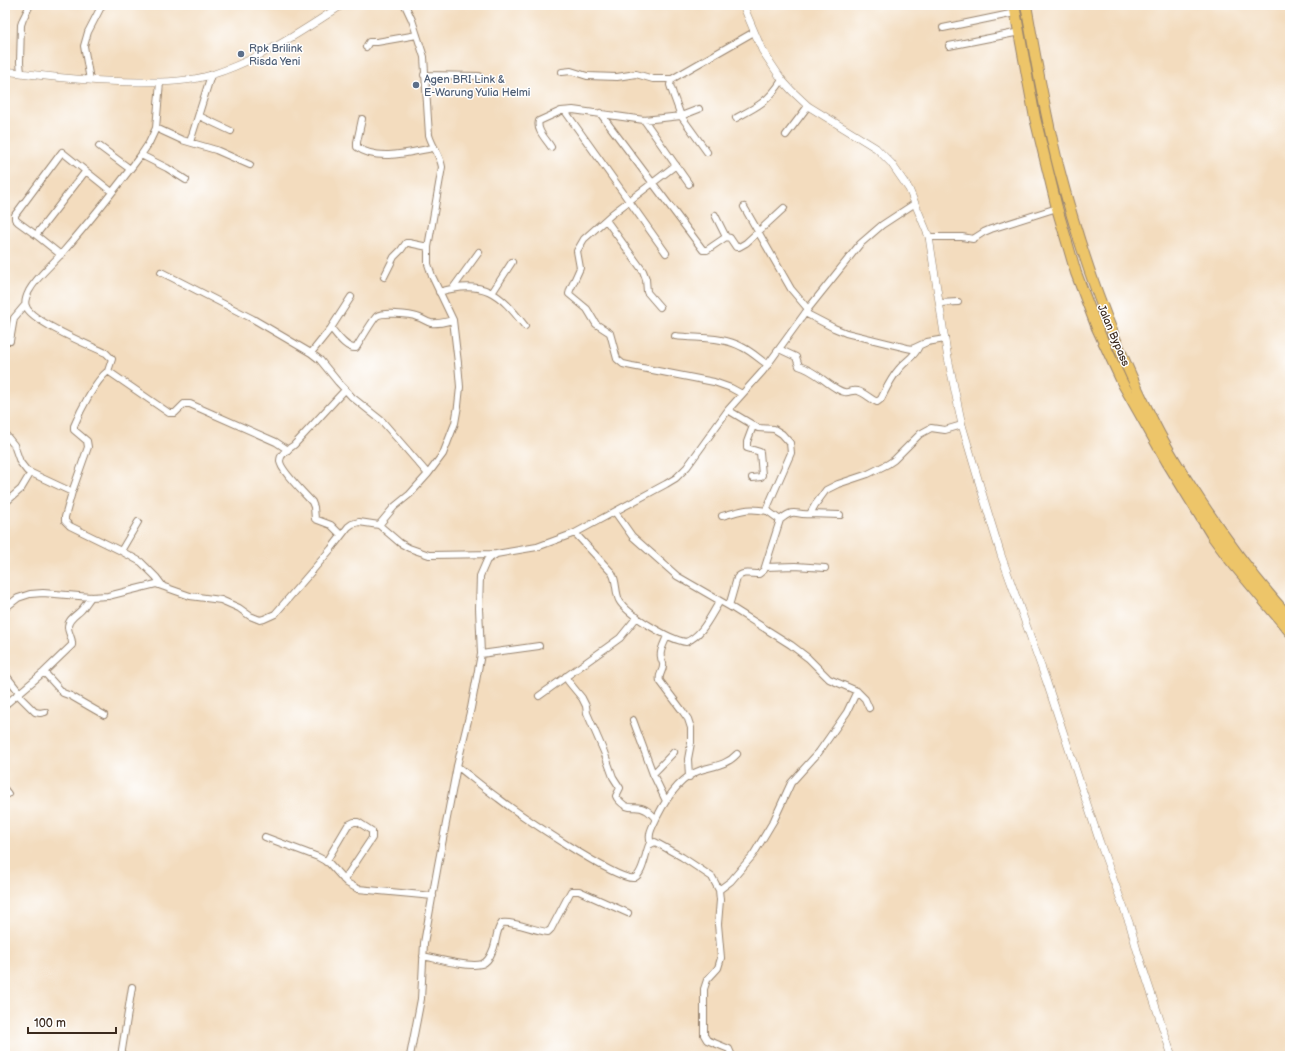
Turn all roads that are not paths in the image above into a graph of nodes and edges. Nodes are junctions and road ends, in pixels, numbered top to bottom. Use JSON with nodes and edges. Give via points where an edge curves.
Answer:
{"nodes":[{"id":1,"x":30,"y":5,"type":"edge"},
{"id":2,"x":102,"y":5,"type":"edge"},
{"id":3,"x":342,"y":5,"type":"edge"},
{"id":4,"x":405,"y":5,"type":"edge"},
{"id":5,"x":743,"y":5,"type":"edge"},
{"id":6,"x":1026,"y":5,"type":"edge"},
{"id":7,"x":1015,"y":9,"type":"edge"},
{"id":8,"x":943,"y":28,"type":"dead end"},
{"id":9,"x":754,"y":32,"type":"junction"},
{"id":10,"x":1020,"y":32,"type":"junction"},
{"id":11,"x":417,"y":35,"type":"junction"},
{"id":12,"x":949,"y":46,"type":"dead end"},
{"id":13,"x":366,"y":47,"type":"dead end"},
{"id":14,"x":5,"y":71,"type":"edge"},
{"id":15,"x":562,"y":72,"type":"dead end"},
{"id":16,"x":21,"y":73,"type":"junction"},
{"id":17,"x":211,"y":75,"type":"junction"},
{"id":18,"x":424,"y":75,"type":"junction"},
{"id":19,"x":479,"y":76,"type":"dead end"},
{"id":20,"x":672,"y":79,"type":"junction"},
{"id":21,"x":90,"y":80,"type":"junction"},
{"id":22,"x":782,"y":80,"type":"junction"},
{"id":23,"x":160,"y":82,"type":"junction"},
{"id":24,"x":808,"y":106,"type":"junction"},
{"id":25,"x":699,"y":109,"type":"dead end"},
{"id":26,"x":565,"y":111,"type":"junction"},
{"id":27,"x":600,"y":114,"type":"junction"},
{"id":28,"x":198,"y":116,"type":"junction"},
{"id":29,"x":681,"y":116,"type":"junction"},
{"id":30,"x":1047,"y":116,"type":"junction"},
{"id":31,"x":736,"y":118,"type":"dead end"},
{"id":32,"x":1035,"y":118,"type":"junction"},
{"id":33,"x":362,"y":119,"type":"dead end"},
{"id":34,"x":644,"y":120,"type":"junction"},
{"id":35,"x":156,"y":128,"type":"junction"},
{"id":36,"x":231,"y":131,"type":"dead end"},
{"id":37,"x":786,"y":135,"type":"dead end"},
{"id":38,"x":190,"y":142,"type":"junction"},
{"id":39,"x":99,"y":146,"type":"dead end"},
{"id":40,"x":550,"y":147,"type":"dead end"},
{"id":41,"x":434,"y":148,"type":"junction"},
{"id":42,"x":707,"y":152,"type":"dead end"},
{"id":43,"x":141,"y":155,"type":"junction"},
{"id":44,"x":250,"y":165,"type":"dead end"},
{"id":45,"x":676,"y":165,"type":"junction"},
{"id":46,"x":130,"y":169,"type":"junction"},
{"id":47,"x":85,"y":172,"type":"junction"},
{"id":48,"x":186,"y":180,"type":"dead end"},
{"id":49,"x":652,"y":184,"type":"junction"},
{"id":50,"x":689,"y":184,"type":"dead end"},
{"id":51,"x":112,"y":192,"type":"junction"},
{"id":52,"x":630,"y":201,"type":"junction"},
{"id":53,"x":914,"y":204,"type":"junction"},
{"id":54,"x":744,"y":207,"type":"dead end"},
{"id":55,"x":784,"y":208,"type":"dead end"},
{"id":56,"x":1057,"y":208,"type":"junction"},
{"id":57,"x":715,"y":215,"type":"dead end"},
{"id":58,"x":606,"y":220,"type":"junction"},
{"id":59,"x":758,"y":232,"type":"junction"},
{"id":60,"x":36,"y":235,"type":"junction"},
{"id":61,"x":726,"y":237,"type":"junction"},
{"id":62,"x":929,"y":238,"type":"junction"},
{"id":63,"x":428,"y":247,"type":"junction"},
{"id":64,"x":479,"y":252,"type":"dead end"},
{"id":65,"x":666,"y":252,"type":"dead end"},
{"id":66,"x":61,"y":255,"type":"junction"},
{"id":67,"x":512,"y":262,"type":"dead end"},
{"id":68,"x":162,"y":272,"type":"dead end"},
{"id":69,"x":384,"y":277,"type":"dead end"},
{"id":70,"x":453,"y":288,"type":"junction"},
{"id":71,"x":440,"y":292,"type":"junction"},
{"id":72,"x":492,"y":293,"type":"junction"},
{"id":73,"x":351,"y":297,"type":"dead end"},
{"id":74,"x":958,"y":302,"type":"dead end"},
{"id":75,"x":940,"y":303,"type":"junction"},
{"id":76,"x":25,"y":305,"type":"junction"},
{"id":77,"x":660,"y":307,"type":"dead end"},
{"id":78,"x":806,"y":311,"type":"junction"},
{"id":79,"x":453,"y":320,"type":"junction"},
{"id":80,"x":525,"y":326,"type":"dead end"},
{"id":81,"x":331,"y":328,"type":"junction"},
{"id":82,"x":675,"y":336,"type":"dead end"},
{"id":83,"x":945,"y":339,"type":"junction"},
{"id":84,"x":10,"y":341,"type":"dead end"},
{"id":85,"x":919,"y":346,"type":"junction"},
{"id":86,"x":779,"y":349,"type":"junction"},
{"id":87,"x":311,"y":353,"type":"junction"},
{"id":88,"x":768,"y":365,"type":"junction"},
{"id":89,"x":108,"y":371,"type":"junction"},
{"id":90,"x":345,"y":390,"type":"junction"},
{"id":91,"x":742,"y":394,"type":"junction"},
{"id":92,"x":728,"y":410,"type":"junction"},
{"id":93,"x":962,"y":425,"type":"junction"},
{"id":94,"x":753,"y":426,"type":"junction"},
{"id":95,"x":5,"y":434,"type":"edge"},
{"id":96,"x":288,"y":450,"type":"junction"},
{"id":97,"x":30,"y":474,"type":"junction"},
{"id":98,"x":428,"y":474,"type":"junction"},
{"id":99,"x":752,"y":478,"type":"dead end"},
{"id":100,"x":72,"y":492,"type":"junction"},
{"id":101,"x":5,"y":503,"type":"edge"},
{"id":102,"x":767,"y":511,"type":"junction"},
{"id":103,"x":615,"y":512,"type":"junction"},
{"id":104,"x":810,"y":514,"type":"junction"},
{"id":105,"x":840,"y":515,"type":"dead end"},
{"id":106,"x":722,"y":516,"type":"dead end"},
{"id":107,"x":780,"y":520,"type":"junction"},
{"id":108,"x":138,"y":522,"type":"dead end"},
{"id":109,"x":378,"y":525,"type":"junction"},
{"id":110,"x":576,"y":533,"type":"junction"},
{"id":111,"x":341,"y":535,"type":"junction"},
{"id":112,"x":121,"y":551,"type":"junction"},
{"id":113,"x":496,"y":554,"type":"junction"},
{"id":114,"x":765,"y":567,"type":"junction"},
{"id":115,"x":825,"y":568,"type":"dead end"},
{"id":116,"x":162,"y":585,"type":"junction"},
{"id":117,"x":91,"y":597,"type":"junction"},
{"id":118,"x":720,"y":601,"type":"junction"},
{"id":119,"x":730,"y":606,"type":"junction"},
{"id":120,"x":5,"y":608,"type":"edge"},
{"id":121,"x":637,"y":617,"type":"junction"},
{"id":122,"x":1290,"y":618,"type":"edge"},
{"id":123,"x":1290,"y":632,"type":"edge"},
{"id":124,"x":667,"y":636,"type":"junction"},
{"id":125,"x":539,"y":646,"type":"dead end"},
{"id":126,"x":481,"y":654,"type":"junction"},
{"id":127,"x":44,"y":672,"type":"junction"},
{"id":128,"x":5,"y":674,"type":"edge"},
{"id":129,"x":566,"y":676,"type":"junction"},
{"id":130,"x":858,"y":691,"type":"junction"},
{"id":131,"x":18,"y":693,"type":"junction"},
{"id":132,"x":539,"y":696,"type":"dead end"},
{"id":133,"x":5,"y":705,"type":"edge"},
{"id":134,"x":869,"y":708,"type":"dead end"},
{"id":135,"x":44,"y":712,"type":"dead end"},
{"id":136,"x":104,"y":715,"type":"dead end"},
{"id":137,"x":633,"y":720,"type":"dead end"},
{"id":138,"x":674,"y":752,"type":"dead end"},
{"id":139,"x":737,"y":754,"type":"dead end"},
{"id":140,"x":457,"y":766,"type":"junction"},
{"id":141,"x":653,"y":774,"type":"junction"},
{"id":142,"x":689,"y":777,"type":"junction"},
{"id":143,"x":666,"y":801,"type":"junction"},
{"id":144,"x":656,"y":819,"type":"junction"},
{"id":145,"x":265,"y":837,"type":"dead end"},
{"id":146,"x":651,"y":844,"type":"junction"},
{"id":147,"x":326,"y":862,"type":"junction"},
{"id":148,"x":344,"y":880,"type":"junction"},
{"id":149,"x":719,"y":890,"type":"junction"},
{"id":150,"x":433,"y":896,"type":"junction"},
{"id":151,"x":628,"y":913,"type":"dead end"},
{"id":152,"x":423,"y":956,"type":"junction"},
{"id":153,"x":132,"y":988,"type":"dead end"},
{"id":154,"x":121,"y":1056,"type":"edge"},
{"id":155,"x":410,"y":1056,"type":"edge"},
{"id":156,"x":732,"y":1056,"type":"edge"},
{"id":157,"x":1172,"y":1056,"type":"edge"}],
"edges":[{"from":1,"to":16,"type":"street","via":[[21,25]]},
{"from":2,"to":21,"type":"street","via":[[84,46]]},
{"from":3,"to":17,"type":"street","via":[[290,39],[254,58]]},
{"from":4,"to":11,"type":"street"},
{"from":5,"to":9,"type":"street"},
{"from":6,"to":30,"type":"highway","name":"Jalan Bypass"},
{"from":7,"to":8,"type":"street"},
{"from":7,"to":10,"type":"highway","name":"Jalan Bypass"},
{"from":9,"to":20,"type":"street"},
{"from":9,"to":22,"type":"street","via":[[762,50]]},
{"from":10,"to":12,"type":"street"},
{"from":10,"to":32,"type":"highway","name":"Jalan Bypass"},
{"from":11,"to":13,"type":"street","via":[[369,42]]},
{"from":11,"to":18,"type":"street","via":[[424,57]]},
{"from":14,"to":16,"type":"street"},
{"from":15,"to":20,"type":"street","via":[[617,77],[636,74],[653,79]]},
{"from":16,"to":21,"type":"street"},
{"from":17,"to":23,"type":"street"},
{"from":17,"to":28,"type":"street"},
{"from":18,"to":19,"type":"street"},
{"from":18,"to":41,"type":"street","via":[[429,135]]},
{"from":20,"to":29,"type":"street","via":[[670,85]]},
{"from":21,"to":23,"type":"street"},
{"from":22,"to":24,"type":"street"},
{"from":22,"to":31,"type":"street","via":[[768,98]]},
{"from":23,"to":35,"type":"street"},
{"from":24,"to":37,"type":"street"},
{"from":24,"to":53,"type":"street","via":[[876,148],[891,163],[909,189]]},
{"from":25,"to":29,"type":"street"},
{"from":26,"to":27,"type":"street","via":[[579,110]]},
{"from":26,"to":40,"type":"street","via":[[538,123],[538,128]]},
{"from":26,"to":52,"type":"street"},
{"from":27,"to":34,"type":"street"},
{"from":27,"to":49,"type":"street"},
{"from":28,"to":36,"type":"street"},
{"from":28,"to":38,"type":"street"},
{"from":29,"to":34,"type":"street"},
{"from":29,"to":42,"type":"street"},
{"from":30,"to":32,"type":"highway"},
{"from":30,"to":122,"type":"highway","name":"Jalan Bypass","via":[[1070,211],[1094,285],[1151,418],[1173,458],[1237,554]]},
{"from":32,"to":56,"type":"highway","name":"Jalan Bypass"},
{"from":33,"to":41,"type":"street","via":[[357,142],[357,147],[361,150],[388,156]]},
{"from":34,"to":45,"type":"street"},
{"from":35,"to":38,"type":"street"},
{"from":35,"to":43,"type":"street"},
{"from":38,"to":44,"type":"street"},
{"from":39,"to":46,"type":"street"},
{"from":41,"to":63,"type":"street","via":[[442,162],[442,174]]},
{"from":43,"to":46,"type":"street"},
{"from":43,"to":48,"type":"street"},
{"from":45,"to":49,"type":"street"},
{"from":45,"to":50,"type":"street"},
{"from":46,"to":51,"type":"street"},
{"from":47,"to":51,"type":"street"},
{"from":47,"to":60,"type":"street"},
{"from":47,"to":60,"type":"street","via":[[62,152],[15,215],[18,222]]},
{"from":49,"to":52,"type":"street"},
{"from":49,"to":61,"type":"street","via":[[701,249],[707,250]]},
{"from":51,"to":66,"type":"street"},
{"from":52,"to":58,"type":"street"},
{"from":52,"to":65,"type":"street"},
{"from":53,"to":62,"type":"street"},
{"from":53,"to":78,"type":"street","via":[[882,225],[860,244]]},
{"from":54,"to":59,"type":"street"},
{"from":55,"to":59,"type":"street"},
{"from":56,"to":62,"type":"street","via":[[991,229],[973,239]]},
{"from":56,"to":123,"type":"highway","name":"Jalan Bypass","via":[[1076,272],[1097,328],[1123,384],[1167,462],[1214,537]]},
{"from":57,"to":61,"type":"street"},
{"from":58,"to":77,"type":"street","via":[[643,271],[647,292]]},
{"from":58,"to":91,"type":"street","via":[[584,239],[578,248],[576,254],[580,268],[569,292],[572,298],[587,309],[596,324],[610,334],[617,360],[623,364],[722,384]]},
{"from":59,"to":61,"type":"street","via":[[737,248],[730,238]]},
{"from":59,"to":78,"type":"street"},
{"from":60,"to":66,"type":"street"},
{"from":62,"to":75,"type":"street"},
{"from":63,"to":69,"type":"street","via":[[406,243],[394,257]]},
{"from":63,"to":71,"type":"street","via":[[429,269]]},
{"from":64,"to":70,"type":"street"},
{"from":66,"to":76,"type":"street","via":[[29,291]]},
{"from":67,"to":72,"type":"street"},
{"from":68,"to":87,"type":"street","via":[[253,319]]},
{"from":70,"to":71,"type":"street"},
{"from":70,"to":72,"type":"street","via":[[472,287]]},
{"from":71,"to":79,"type":"street"},
{"from":72,"to":80,"type":"street","via":[[506,303]]},
{"from":73,"to":81,"type":"street"},
{"from":74,"to":75,"type":"street"},
{"from":75,"to":83,"type":"street"},
{"from":76,"to":84,"type":"street","via":[[14,318]]},
{"from":76,"to":89,"type":"street","via":[[42,321],[110,356],[112,359]]},
{"from":78,"to":85,"type":"street","via":[[846,333],[912,349]]},
{"from":78,"to":86,"type":"street"},
{"from":79,"to":81,"type":"street","via":[[430,323],[415,316],[380,315],[374,319],[356,348],[350,347]]},
{"from":79,"to":98,"type":"street","via":[[460,387],[458,406],[455,423],[443,454]]},
{"from":81,"to":87,"type":"street"},
{"from":82,"to":88,"type":"street","via":[[727,341],[744,348]]},
{"from":83,"to":85,"type":"street"},
{"from":83,"to":93,"type":"street"},
{"from":85,"to":86,"type":"street","via":[[914,356],[897,370],[877,402],[857,391],[848,393],[838,389],[811,370],[798,365],[797,357]]},
{"from":86,"to":88,"type":"street"},
{"from":87,"to":90,"type":"street"},
{"from":88,"to":91,"type":"street"},
{"from":89,"to":96,"type":"street","via":[[169,413],[175,413],[184,404],[190,404],[276,442]]},
{"from":89,"to":100,"type":"street","via":[[95,386],[74,426],[74,430],[87,441],[88,447]]},
{"from":90,"to":96,"type":"street"},
{"from":90,"to":98,"type":"street","via":[[382,421]]},
{"from":91,"to":92,"type":"street"},
{"from":92,"to":94,"type":"street"},
{"from":92,"to":103,"type":"street","via":[[687,467],[676,478]]},
{"from":93,"to":104,"type":"street","via":[[946,430],[931,428],[920,434],[888,464],[826,490]]},
{"from":93,"to":157,"type":"street","via":[[1002,555],[1130,925]]},
{"from":94,"to":99,"type":"street","via":[[747,448],[760,452],[762,475]]},
{"from":94,"to":102,"type":"street","via":[[762,430],[774,429],[786,438],[791,448]]},
{"from":95,"to":97,"type":"street","via":[[14,445],[22,465]]},
{"from":96,"to":111,"type":"street","via":[[280,459],[286,473],[312,502],[315,519],[331,525]]},
{"from":97,"to":100,"type":"street"},
{"from":97,"to":101,"type":"street","via":[[21,489]]},
{"from":98,"to":109,"type":"street"},
{"from":100,"to":112,"type":"street","via":[[65,517],[67,523]]},
{"from":102,"to":106,"type":"street","via":[[754,508]]},
{"from":102,"to":107,"type":"street"},
{"from":103,"to":110,"type":"street"},
{"from":103,"to":118,"type":"street","via":[[632,536],[677,576]]},
{"from":104,"to":105,"type":"street"},
{"from":104,"to":107,"type":"street","via":[[791,512]]},
{"from":107,"to":114,"type":"street"},
{"from":108,"to":112,"type":"street"},
{"from":109,"to":111,"type":"street","via":[[354,523]]},
{"from":109,"to":113,"type":"street","via":[[400,543],[429,555]]},
{"from":110,"to":113,"type":"street","via":[[537,547]]},
{"from":110,"to":121,"type":"street","via":[[612,573],[619,599],[628,611]]},
{"from":111,"to":116,"type":"street","via":[[275,614],[264,620],[221,600],[190,596]]},
{"from":112,"to":116,"type":"street","via":[[141,562]]},
{"from":113,"to":126,"type":"street","via":[[487,560],[480,576]]},
{"from":114,"to":115,"type":"street"},
{"from":114,"to":119,"type":"street","via":[[759,574],[739,575]]},
{"from":116,"to":117,"type":"street"},
{"from":117,"to":120,"type":"street","via":[[37,593],[18,598]]},
{"from":117,"to":127,"type":"street","via":[[68,624],[72,645]]},
{"from":118,"to":119,"type":"street"},
{"from":118,"to":124,"type":"street","via":[[693,639],[686,642]]},
{"from":119,"to":130,"type":"street","via":[[808,658],[829,679]]},
{"from":121,"to":124,"type":"street"},
{"from":121,"to":129,"type":"street","via":[[620,638]]},
{"from":124,"to":142,"type":"street","via":[[661,652],[663,668],[659,678],[688,719],[691,728]]},
{"from":125,"to":126,"type":"street"},
{"from":126,"to":140,"type":"street"},
{"from":127,"to":131,"type":"street"},
{"from":127,"to":136,"type":"street","via":[[63,693]]},
{"from":128,"to":131,"type":"street"},
{"from":129,"to":132,"type":"street"},
{"from":129,"to":144,"type":"street","via":[[584,702],[613,777],[620,788],[617,798],[626,807],[640,808]]},
{"from":130,"to":134,"type":"street"},
{"from":130,"to":149,"type":"street","via":[[848,712],[819,752],[791,783],[774,820],[753,855],[731,882]]},
{"from":131,"to":133,"type":"street"},
{"from":131,"to":135,"type":"street","via":[[36,712]]},
{"from":137,"to":141,"type":"street"},
{"from":138,"to":141,"type":"street"},
{"from":139,"to":142,"type":"street","via":[[719,766],[699,771]]},
{"from":140,"to":146,"type":"street","via":[[497,798],[590,860],[628,878],[641,872]]},
{"from":140,"to":150,"type":"street"},
{"from":141,"to":143,"type":"street"},
{"from":142,"to":143,"type":"street"},
{"from":143,"to":144,"type":"street"},
{"from":144,"to":146,"type":"street","via":[[649,837]]},
{"from":145,"to":147,"type":"street"},
{"from":146,"to":149,"type":"street","via":[[657,843],[712,877]]},
{"from":147,"to":148,"type":"street","via":[[335,868]]},
{"from":147,"to":148,"type":"street","via":[[350,823],[358,822],[372,831],[372,838]]},
{"from":148,"to":150,"type":"street","via":[[358,889]]},
{"from":149,"to":156,"type":"street","via":[[721,958],[718,968],[707,980],[704,989],[704,1035],[707,1040],[729,1048]]},
{"from":150,"to":152,"type":"street"},
{"from":151,"to":152,"type":"street","via":[[579,891],[571,891],[548,932],[508,922],[502,923],[493,951],[486,962],[472,965]]},
{"from":152,"to":155,"type":"street","via":[[421,999]]},
{"from":153,"to":154,"type":"street"}]}
